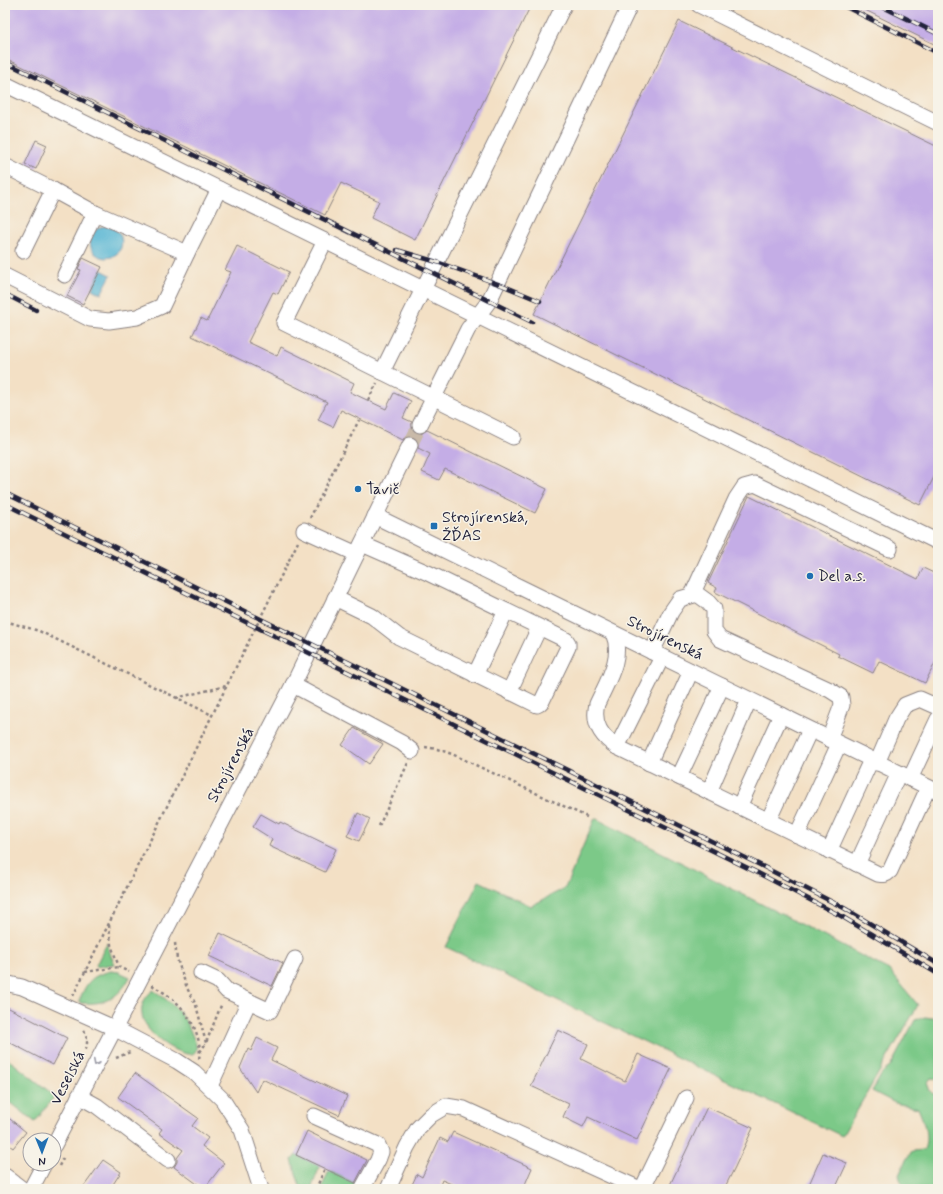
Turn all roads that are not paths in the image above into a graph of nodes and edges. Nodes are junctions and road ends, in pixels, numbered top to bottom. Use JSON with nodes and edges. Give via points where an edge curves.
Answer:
{"nodes":[{"id":1,"x":564,"y":5,"type":"edge"},
{"id":2,"x":630,"y":5,"type":"edge"},
{"id":3,"x":699,"y":5,"type":"edge"},
{"id":4,"x":5,"y":84,"type":"edge"},
{"id":5,"x":938,"y":123,"type":"edge"},
{"id":6,"x":5,"y":166,"type":"edge"},
{"id":7,"x":220,"y":189,"type":"junction"},
{"id":8,"x":53,"y":190,"type":"junction"},
{"id":9,"x":95,"y":213,"type":"junction"},
{"id":10,"x":325,"y":241,"type":"junction"},
{"id":11,"x":23,"y":251,"type":"dead end"},
{"id":12,"x":187,"y":252,"type":"junction"},
{"id":13,"x":65,"y":275,"type":"dead end"},
{"id":14,"x":5,"y":276,"type":"edge"},
{"id":15,"x":423,"y":289,"type":"junction"},
{"id":16,"x":478,"y":316,"type":"junction"},
{"id":17,"x":382,"y":372,"type":"junction"},
{"id":18,"x":434,"y":397,"type":"junction"},
{"id":19,"x":420,"y":425,"type":"tunnel mouth"},
{"id":20,"x":513,"y":437,"type":"dead end"},
{"id":21,"x":410,"y":445,"type":"tunnel mouth"},
{"id":22,"x":376,"y":516,"type":"junction"},
{"id":23,"x":304,"y":530,"type":"road end"},
{"id":24,"x":938,"y":542,"type":"edge"},
{"id":25,"x":359,"y":549,"type":"junction"},
{"id":26,"x":890,"y":550,"type":"dead end"},
{"id":27,"x":692,"y":595,"type":"junction"},
{"id":28,"x":335,"y":598,"type":"junction"},
{"id":29,"x":506,"y":611,"type":"junction"},
{"id":30,"x":539,"y":628,"type":"junction"},
{"id":31,"x":613,"y":633,"type":"junction"},
{"id":32,"x":656,"y":654,"type":"junction"},
{"id":33,"x":691,"y":671,"type":"junction"},
{"id":34,"x":475,"y":675,"type":"junction"},
{"id":35,"x":293,"y":685,"type":"junction"},
{"id":36,"x":722,"y":686,"type":"junction"},
{"id":37,"x":509,"y":692,"type":"junction"},
{"id":38,"x":749,"y":700,"type":"junction"},
{"id":39,"x":938,"y":707,"type":"edge"},
{"id":40,"x":781,"y":715,"type":"junction"},
{"id":41,"x":938,"y":719,"type":"edge"},
{"id":42,"x":810,"y":730,"type":"junction"},
{"id":43,"x":834,"y":741,"type":"junction"},
{"id":44,"x":618,"y":747,"type":"junction"},
{"id":45,"x":412,"y":751,"type":"road end"},
{"id":46,"x":874,"y":761,"type":"junction"},
{"id":47,"x":649,"y":763,"type":"junction"},
{"id":48,"x":905,"y":776,"type":"junction"},
{"id":49,"x":679,"y":777,"type":"junction"},
{"id":50,"x":933,"y":790,"type":"edge"},
{"id":51,"x":708,"y":792,"type":"junction"},
{"id":52,"x":739,"y":806,"type":"junction"},
{"id":53,"x":768,"y":821,"type":"junction"},
{"id":54,"x":797,"y":835,"type":"junction"},
{"id":55,"x":829,"y":851,"type":"junction"},
{"id":56,"x":857,"y":864,"type":"junction"},
{"id":57,"x":295,"y":959,"type":"dead end"},
{"id":58,"x":201,"y":973,"type":"dead end"},
{"id":59,"x":5,"y":983,"type":"edge"},
{"id":60,"x":249,"y":1001,"type":"junction"},
{"id":61,"x":114,"y":1028,"type":"junction"},
{"id":62,"x":210,"y":1086,"type":"junction"},
{"id":63,"x":79,"y":1096,"type":"junction"},
{"id":64,"x":686,"y":1098,"type":"dead end"},
{"id":65,"x":314,"y":1116,"type":"dead end"},
{"id":66,"x":62,"y":1143,"type":"edge"},
{"id":67,"x":168,"y":1160,"type":"dead end"},
{"id":68,"x":46,"y":1172,"type":"edge"},
{"id":69,"x":5,"y":1176,"type":"edge"},
{"id":70,"x":22,"y":1189,"type":"edge"},
{"id":71,"x":31,"y":1189,"type":"edge"},
{"id":72,"x":261,"y":1189,"type":"edge"},
{"id":73,"x":362,"y":1189,"type":"edge"},
{"id":74,"x":388,"y":1189,"type":"edge"},
{"id":75,"x":641,"y":1189,"type":"edge"}],
"edges":[{"from":1,"to":15,"type":"street"},
{"from":2,"to":16,"type":"street","via":[[489,301]]},
{"from":3,"to":5,"type":"street"},
{"from":4,"to":7,"type":"street"},
{"from":6,"to":8,"type":"street"},
{"from":7,"to":10,"type":"street"},
{"from":7,"to":12,"type":"street"},
{"from":8,"to":9,"type":"street"},
{"from":8,"to":11,"type":"street"},
{"from":9,"to":12,"type":"street"},
{"from":9,"to":13,"type":"street"},
{"from":10,"to":15,"type":"street"},
{"from":10,"to":17,"type":"street","via":[[284,323]]},
{"from":12,"to":14,"type":"street","via":[[162,306],[137,317],[109,321],[90,319]]},
{"from":15,"to":16,"type":"street"},
{"from":15,"to":17,"type":"street"},
{"from":16,"to":18,"type":"street","via":[[468,329]]},
{"from":16,"to":24,"type":"street"},
{"from":17,"to":18,"type":"street"},
{"from":18,"to":19,"type":"street"},
{"from":18,"to":20,"type":"street"},
{"from":21,"to":22,"type":"street","name":"Strojírenská"},
{"from":22,"to":25,"type":"street","name":"Strojírenská"},
{"from":22,"to":31,"type":"street","name":"Strojírenská"},
{"from":23,"to":25,"type":"street"},
{"from":25,"to":28,"type":"street","name":"Strojírenská"},
{"from":25,"to":29,"type":"street","via":[[428,573]]},
{"from":26,"to":27,"type":"street","via":[[754,484],[744,487],[736,499]]},
{"from":27,"to":32,"type":"street","via":[[680,599],[672,612]]},
{"from":27,"to":43,"type":"street","via":[[697,594],[714,609],[714,631],[720,639],[841,697],[842,705]]},
{"from":28,"to":34,"type":"street","via":[[372,616],[399,637]]},
{"from":28,"to":35,"type":"street","name":"Strojírenská"},
{"from":29,"to":30,"type":"street"},
{"from":29,"to":34,"type":"street"},
{"from":30,"to":37,"type":"street"},
{"from":30,"to":37,"type":"street","via":[[566,640],[568,647],[539,704],[533,704]]},
{"from":31,"to":32,"type":"street","name":"Strojírenská"},
{"from":31,"to":44,"type":"street","via":[[618,648],[615,663],[595,712],[598,728],[603,736]]},
{"from":32,"to":33,"type":"street","name":"Strojírenská"},
{"from":32,"to":44,"type":"street"},
{"from":33,"to":36,"type":"street","name":"Strojírenská"},
{"from":33,"to":47,"type":"street"},
{"from":34,"to":37,"type":"street"},
{"from":35,"to":45,"type":"street","via":[[402,743]]},
{"from":35,"to":61,"type":"street","name":"Strojírenská"},
{"from":36,"to":38,"type":"street","name":"Strojírenská"},
{"from":36,"to":49,"type":"street"},
{"from":38,"to":40,"type":"street","name":"Strojírenská"},
{"from":38,"to":51,"type":"street"},
{"from":39,"to":46,"type":"street","via":[[920,699],[906,705]]},
{"from":40,"to":42,"type":"street","name":"Strojírenská"},
{"from":40,"to":52,"type":"street"},
{"from":41,"to":48,"type":"street"},
{"from":42,"to":43,"type":"street","name":"Strojírenská"},
{"from":42,"to":53,"type":"street"},
{"from":43,"to":46,"type":"street","name":"Strojírenská"},
{"from":43,"to":54,"type":"street"},
{"from":44,"to":47,"type":"street"},
{"from":46,"to":48,"type":"street","name":"Strojírenská"},
{"from":46,"to":55,"type":"street"},
{"from":47,"to":49,"type":"street"},
{"from":48,"to":50,"type":"street","name":"Strojírenská"},
{"from":48,"to":56,"type":"street"},
{"from":49,"to":51,"type":"street"},
{"from":50,"to":56,"type":"street","via":[[887,874],[878,874]]},
{"from":51,"to":52,"type":"street"},
{"from":52,"to":53,"type":"street"},
{"from":53,"to":54,"type":"street"},
{"from":54,"to":55,"type":"street"},
{"from":55,"to":56,"type":"street"},
{"from":57,"to":60,"type":"street","via":[[270,1011]]},
{"from":58,"to":60,"type":"street","via":[[218,981],[227,991]]},
{"from":59,"to":61,"type":"street","via":[[22,987]]},
{"from":60,"to":62,"type":"street"},
{"from":61,"to":62,"type":"street","via":[[177,1061]]},
{"from":61,"to":63,"type":"street","name":"Veselská","one_way":true},
{"from":62,"to":72,"type":"street","via":[[242,1130]]},
{"from":63,"to":66,"type":"street","name":"Veselská"},
{"from":63,"to":67,"type":"street","via":[[97,1106]]},
{"from":64,"to":75,"type":"street"},
{"from":65,"to":73,"type":"street","via":[[378,1146],[381,1152]]},
{"from":68,"to":71,"type":"street"},
{"from":69,"to":70,"type":"street"},
{"from":74,"to":75,"type":"street","via":[[418,1128],[431,1115],[446,1106],[464,1109]]}]}
